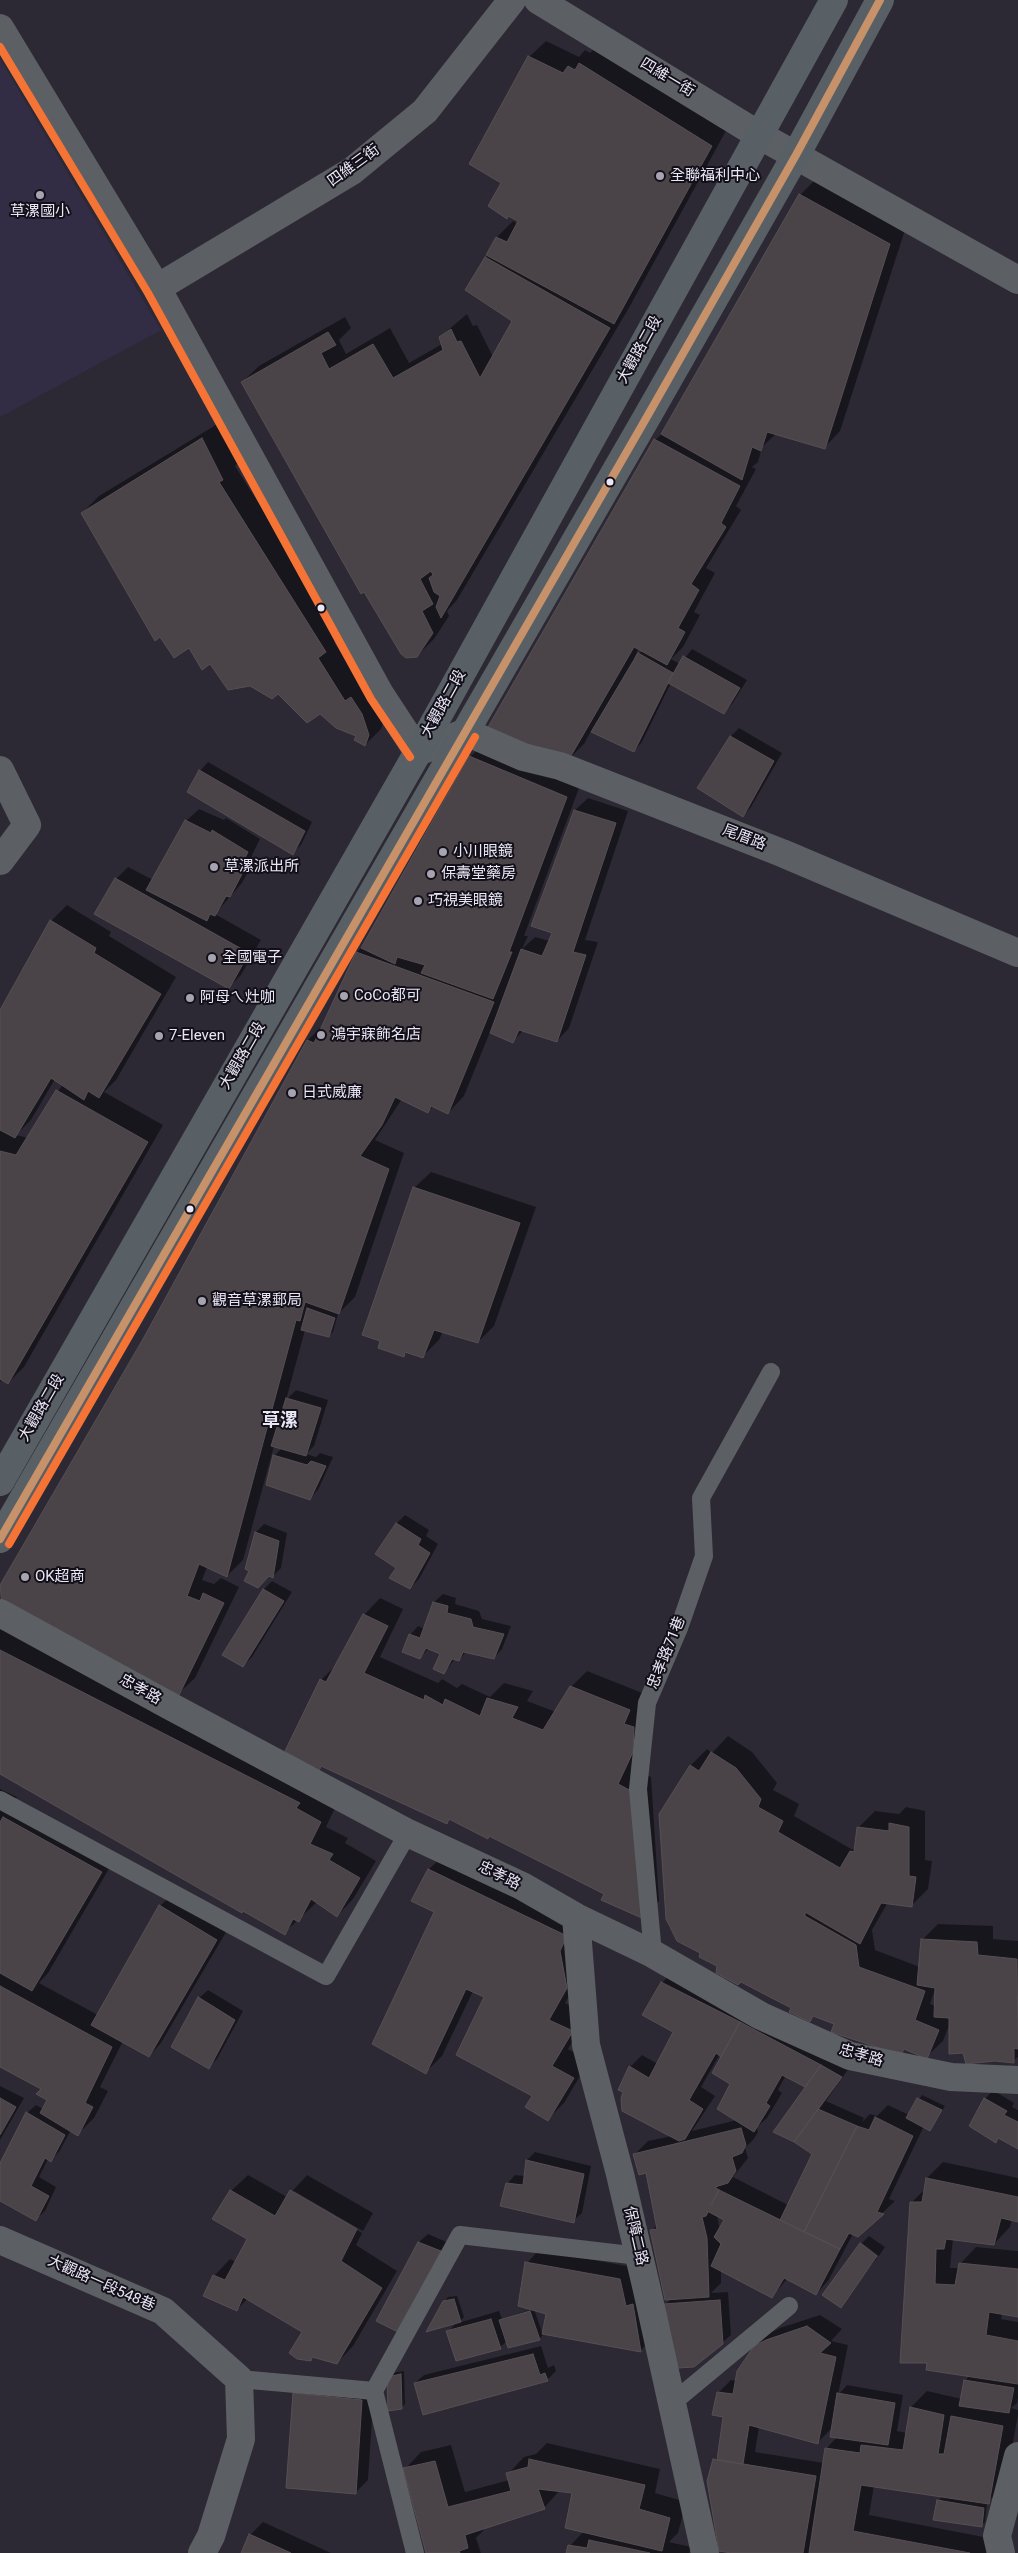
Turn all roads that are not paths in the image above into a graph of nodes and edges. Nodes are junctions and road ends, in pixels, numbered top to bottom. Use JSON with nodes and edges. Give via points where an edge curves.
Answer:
{"nodes":[{"id":1,"x":512,"y":0,"type":"edge"},
{"id":2,"x":538,"y":0,"type":"edge"},
{"id":3,"x":834,"y":0,"type":"edge"},
{"id":4,"x":880,"y":0,"type":"edge"},
{"id":5,"x":0,"y":28,"type":"edge"},
{"id":6,"x":759,"y":135,"type":"junction"},
{"id":7,"x":796,"y":156,"type":"junction"},
{"id":8,"x":1018,"y":280,"type":"edge"},
{"id":9,"x":157,"y":288,"type":"junction"},
{"id":10,"x":466,"y":732,"type":"junction"},
{"id":11,"x":418,"y":752,"type":"junction"},
{"id":12,"x":0,"y":770,"type":"edge"},
{"id":13,"x":0,"y":861,"type":"edge"},
{"id":14,"x":1018,"y":953,"type":"edge"},
{"id":15,"x":771,"y":1372,"type":"dead end"},
{"id":16,"x":0,"y":1482,"type":"edge"},
{"id":17,"x":0,"y":1539,"type":"edge"},
{"id":18,"x":0,"y":1613,"type":"edge"},
{"id":19,"x":0,"y":1800,"type":"edge"},
{"id":20,"x":408,"y":1833,"type":"junction"},
{"id":21,"x":576,"y":1917,"type":"junction"},
{"id":22,"x":653,"y":1954,"type":"junction"},
{"id":23,"x":1018,"y":2080,"type":"edge"},
{"id":24,"x":0,"y":2240,"type":"edge"},
{"id":25,"x":639,"y":2256,"type":"junction"},
{"id":26,"x":789,"y":2306,"type":"dead end"},
{"id":27,"x":239,"y":2379,"type":"junction"},
{"id":28,"x":374,"y":2391,"type":"junction"},
{"id":29,"x":671,"y":2404,"type":"junction"},
{"id":30,"x":1018,"y":2456,"type":"edge"},
{"id":31,"x":202,"y":2553,"type":"edge"},
{"id":32,"x":415,"y":2553,"type":"edge"},
{"id":33,"x":705,"y":2553,"type":"edge"},
{"id":34,"x":1001,"y":2553,"type":"edge"}],
"edges":[{"from":1,"to":9,"type":"street","name":"四維三街","via":[[425,111],[352,172]]},
{"from":2,"to":6,"type":"street","name":"四維一街"},
{"from":3,"to":6,"type":"main road","name":"大觀路二段"},
{"from":4,"to":7,"type":"main road","name":"大觀路二段"},
{"from":5,"to":9,"type":"street"},
{"from":6,"to":7,"type":"street","name":"四維一街"},
{"from":6,"to":11,"type":"main road","name":"大觀路二段"},
{"from":7,"to":8,"type":"street","name":"四維一街"},
{"from":7,"to":10,"type":"main road","name":"大觀路二段"},
{"from":9,"to":11,"type":"street","via":[[380,694]]},
{"from":10,"to":11,"type":"street"},
{"from":10,"to":14,"type":"street","name":"尾厝路","via":[[523,757],[560,766],[782,853]]},
{"from":10,"to":17,"type":"main road","name":"大觀路二段"},
{"from":11,"to":16,"type":"main road","name":"大觀路二段"},
{"from":12,"to":13,"type":"street","via":[[27,825]]},
{"from":15,"to":22,"type":"lane","name":"忠孝路71巷","via":[[700,1498],[704,1556],[647,1703],[638,1789]]},
{"from":18,"to":20,"type":"street","name":"忠孝路"},
{"from":19,"to":20,"type":"lane","via":[[326,1976]]},
{"from":20,"to":21,"type":"street","name":"忠孝路","via":[[522,1886]]},
{"from":21,"to":22,"type":"street","name":"忠孝路"},
{"from":21,"to":25,"type":"street","name":"保障二路","via":[[586,2046]]},
{"from":22,"to":23,"type":"street","name":"忠孝路","via":[[762,2016],[850,2056],[951,2077]]},
{"from":24,"to":27,"type":"street","name":"大觀路一段548巷","via":[[163,2311]]},
{"from":25,"to":28,"type":"lane","via":[[460,2235]]},
{"from":25,"to":29,"type":"street","name":"保障二路"},
{"from":26,"to":29,"type":"lane"},
{"from":27,"to":28,"type":"lane"},
{"from":27,"to":31,"type":"street","via":[[241,2439],[211,2536]]},
{"from":28,"to":32,"type":"lane"},
{"from":29,"to":33,"type":"street","name":"保障二路"},
{"from":30,"to":34,"type":"street","via":[[997,2536]]}]}
